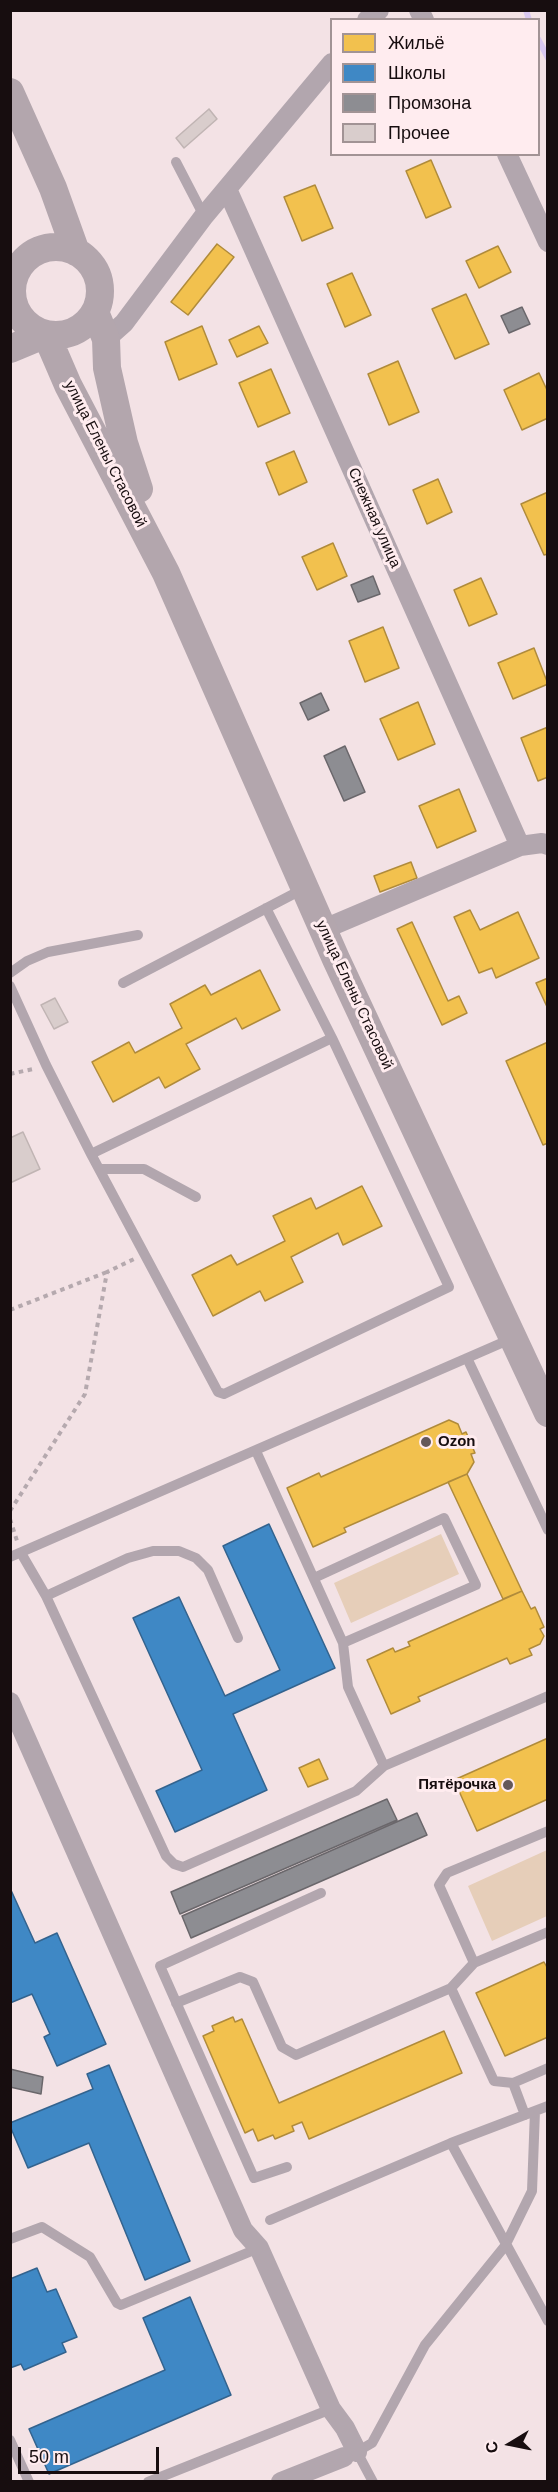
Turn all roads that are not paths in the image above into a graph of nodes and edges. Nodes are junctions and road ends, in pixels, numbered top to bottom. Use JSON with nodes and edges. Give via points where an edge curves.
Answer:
{"nodes":[{"id":1,"x":330,"y":65,"type":"edge"},
{"id":2,"x":10,"y":92,"type":"edge"},
{"id":3,"x":508,"y":156,"type":"edge"},
{"id":4,"x":176,"y":162,"type":"dead end"},
{"id":5,"x":227,"y":189,"type":"junction"},
{"id":6,"x":204,"y":216,"type":"junction"},
{"id":7,"x":548,"y":242,"type":"edge"},
{"id":8,"x":76,"y":252,"type":"junction"},
{"id":9,"x":13,"y":266,"type":"edge"},
{"id":10,"x":94,"y":312,"type":"junction"},
{"id":11,"x":46,"y":334,"type":"junction"},
{"id":12,"x":106,"y":339,"type":"junction"},
{"id":13,"x":10,"y":349,"type":"edge"},
{"id":14,"x":166,"y":573,"type":"junction"},
{"id":15,"x":548,"y":845,"type":"edge"},
{"id":16,"x":520,"y":846,"type":"junction"},
{"id":17,"x":305,"y":888,"type":"junction"},
{"id":18,"x":266,"y":908,"type":"junction"},
{"id":19,"x":324,"y":930,"type":"junction"},
{"id":20,"x":138,"y":935,"type":"dead end"},
{"id":21,"x":10,"y":973,"type":"edge"},
{"id":22,"x":123,"y":983,"type":"dead end"},
{"id":23,"x":10,"y":986,"type":"edge"},
{"id":24,"x":332,"y":1038,"type":"junction"},
{"id":25,"x":92,"y":1154,"type":"junction"},
{"id":26,"x":100,"y":1169,"type":"junction"},
{"id":27,"x":196,"y":1197,"type":"dead end"},
{"id":28,"x":513,"y":1338,"type":"junction"},
{"id":29,"x":467,"y":1358,"type":"junction"},
{"id":30,"x":548,"y":1413,"type":"edge"},
{"id":31,"x":256,"y":1451,"type":"junction"},
{"id":32,"x":548,"y":1530,"type":"edge"},
{"id":33,"x":16,"y":1555,"type":"edge"},
{"id":34,"x":314,"y":1578,"type":"junction"},
{"id":35,"x":46,"y":1596,"type":"junction"},
{"id":36,"x":238,"y":1638,"type":"dead end"},
{"id":37,"x":343,"y":1643,"type":"junction"},
{"id":38,"x":548,"y":1696,"type":"edge"},
{"id":39,"x":10,"y":1702,"type":"edge"},
{"id":40,"x":384,"y":1767,"type":"junction"},
{"id":41,"x":548,"y":1831,"type":"edge"},
{"id":42,"x":321,"y":1893,"type":"dead end"},
{"id":43,"x":548,"y":1932,"type":"edge"},
{"id":44,"x":474,"y":1963,"type":"junction"},
{"id":45,"x":451,"y":1988,"type":"junction"},
{"id":46,"x":176,"y":2003,"type":"junction"},
{"id":47,"x":548,"y":2068,"type":"edge"},
{"id":48,"x":513,"y":2083,"type":"junction"},
{"id":49,"x":548,"y":2106,"type":"edge"},
{"id":50,"x":530,"y":2113,"type":"junction"},
{"id":51,"x":451,"y":2143,"type":"junction"},
{"id":52,"x":287,"y":2167,"type":"dead end"},
{"id":53,"x":270,"y":2220,"type":"dead end"},
{"id":54,"x":10,"y":2239,"type":"edge"},
{"id":55,"x":505,"y":2246,"type":"junction"},
{"id":56,"x":260,"y":2248,"type":"junction"},
{"id":57,"x":548,"y":2321,"type":"edge"},
{"id":58,"x":332,"y":2409,"type":"junction"},
{"id":59,"x":10,"y":2440,"type":"edge"},
{"id":60,"x":351,"y":2454,"type":"junction"},
{"id":61,"x":29,"y":2481,"type":"edge"},
{"id":62,"x":148,"y":2481,"type":"edge"},
{"id":63,"x":281,"y":2481,"type":"edge"},
{"id":64,"x":373,"y":2481,"type":"edge"}],
"edges":[{"from":1,"to":5,"type":"street"},
{"from":2,"to":8,"type":"main road","via":[[53,188]]},
{"from":3,"to":7,"type":"street"},
{"from":4,"to":6,"type":"lane"},
{"from":5,"to":6,"type":"street"},
{"from":5,"to":16,"type":"street","name":"Снежная улица"},
{"from":6,"to":12,"type":"street","via":[[124,323]]},
{"from":8,"to":9,"type":"main road","via":[[56,248],[37,251]]},
{"from":8,"to":10,"type":"main road","via":[[87,260],[100,285]]},
{"from":9,"to":11,"type":"main road","via":[[15,309],[33,329]]},
{"from":10,"to":11,"type":"main road","via":[[74,332]]},
{"from":10,"to":12,"type":"main road","name":"улица Елены Стасовой"},
{"from":11,"to":13,"type":"main road"},
{"from":11,"to":14,"type":"main road","name":"улица Елены Стасовой","via":[[68,385]]},
{"from":12,"to":14,"type":"main road","name":"улица Елены Стасовой","via":[[107,368],[124,443]]},
{"from":14,"to":17,"type":"main road","name":"улица Елены Стасовой"},
{"from":15,"to":16,"type":"street"},
{"from":16,"to":19,"type":"street"},
{"from":17,"to":18,"type":"lane"},
{"from":17,"to":19,"type":"main road","name":"улица Елены Стасовой"},
{"from":18,"to":22,"type":"lane"},
{"from":18,"to":24,"type":"lane"},
{"from":19,"to":28,"type":"main road","name":"улица Елены Стасовой"},
{"from":20,"to":21,"type":"lane","via":[[48,952],[27,960]]},
{"from":23,"to":25,"type":"lane"},
{"from":24,"to":25,"type":"lane"},
{"from":24,"to":26,"type":"lane","via":[[449,1287],[224,1394],[218,1392]]},
{"from":25,"to":26,"type":"lane"},
{"from":26,"to":27,"type":"lane","via":[[144,1169]]},
{"from":28,"to":29,"type":"lane"},
{"from":28,"to":30,"type":"main road","name":"улица Елены Стасовой"},
{"from":29,"to":31,"type":"lane"},
{"from":29,"to":32,"type":"lane"},
{"from":31,"to":33,"type":"lane"},
{"from":31,"to":34,"type":"lane"},
{"from":33,"to":35,"type":"lane"},
{"from":34,"to":37,"type":"lane"},
{"from":34,"to":37,"type":"lane","via":[[444,1518],[476,1585]]},
{"from":35,"to":36,"type":"lane","via":[[128,1558],[153,1551],[179,1551],[196,1558],[207,1570]]},
{"from":35,"to":40,"type":"lane","via":[[166,1856],[174,1864],[183,1867],[356,1791]]},
{"from":37,"to":40,"type":"lane","via":[[348,1688]]},
{"from":38,"to":40,"type":"lane"},
{"from":39,"to":56,"type":"street","via":[[243,2230]]},
{"from":41,"to":44,"type":"lane","via":[[447,1873],[439,1885]]},
{"from":42,"to":46,"type":"lane","via":[[160,1966]]},
{"from":43,"to":44,"type":"lane"},
{"from":44,"to":45,"type":"lane"},
{"from":45,"to":46,"type":"lane","via":[[296,2055],[282,2047],[253,1982],[240,1977]]},
{"from":45,"to":48,"type":"lane","via":[[494,2080]]},
{"from":46,"to":52,"type":"lane","via":[[254,2178]]},
{"from":47,"to":48,"type":"lane"},
{"from":48,"to":50,"type":"lane"},
{"from":49,"to":50,"type":"lane"},
{"from":50,"to":51,"type":"lane"},
{"from":50,"to":55,"type":"lane","via":[[532,2192]]},
{"from":51,"to":53,"type":"lane"},
{"from":51,"to":55,"type":"lane"},
{"from":54,"to":56,"type":"lane","via":[[42,2227],[90,2257],[121,2305]]},
{"from":55,"to":57,"type":"lane"},
{"from":55,"to":60,"type":"lane","via":[[425,2345],[372,2443]]},
{"from":56,"to":58,"type":"street"},
{"from":58,"to":60,"type":"street","via":[[345,2428]]},
{"from":58,"to":62,"type":"lane"},
{"from":59,"to":61,"type":"lane"},
{"from":60,"to":63,"type":"street"},
{"from":60,"to":64,"type":"lane"}]}
